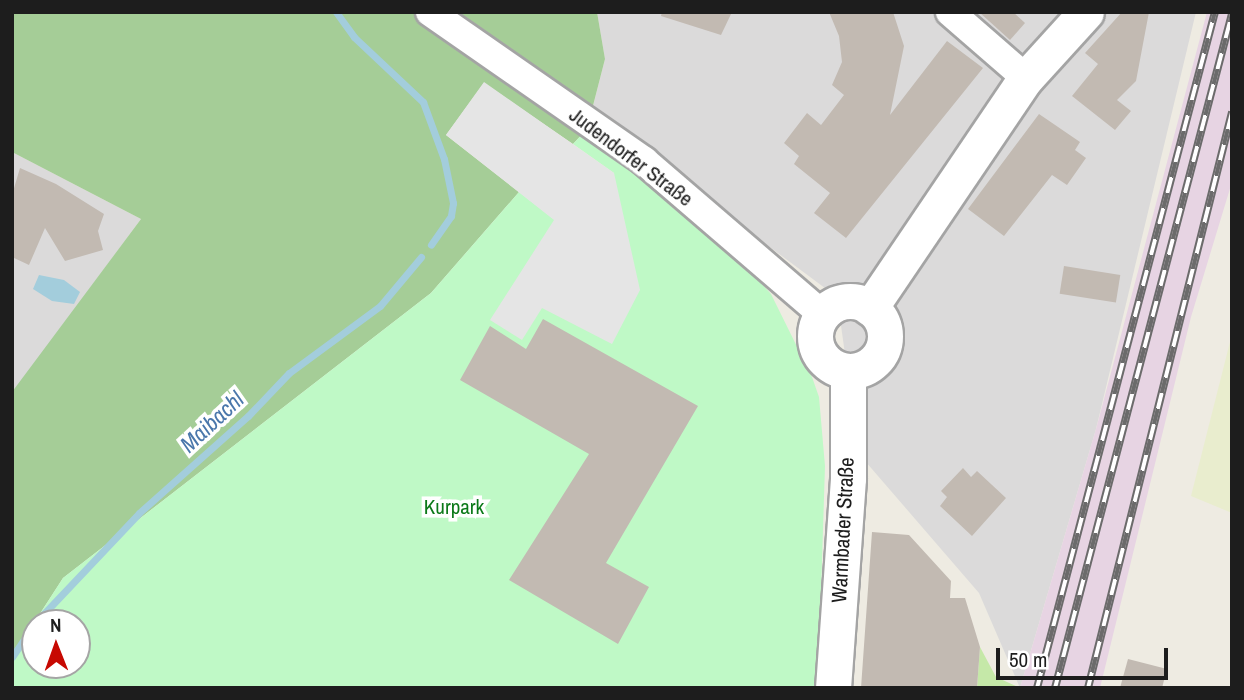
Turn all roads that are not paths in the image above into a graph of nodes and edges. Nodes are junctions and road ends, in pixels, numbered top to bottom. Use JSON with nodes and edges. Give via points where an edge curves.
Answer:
{"nodes":[{"id":1,"x":430,"y":12,"type":"edge"},
{"id":2,"x":950,"y":12,"type":"edge"},
{"id":3,"x":1086,"y":12,"type":"edge"},
{"id":4,"x":1026,"y":78,"type":"junction"},
{"id":5,"x":870,"y":308,"type":"junction"},
{"id":6,"x":822,"y":314,"type":"junction"},
{"id":7,"x":848,"y":371,"type":"junction"},
{"id":8,"x":833,"y":688,"type":"edge"}],
"edges":[{"from":1,"to":6,"type":"street","name":"Judendorfer Straße","via":[[644,161]]},
{"from":2,"to":4,"type":"street"},
{"from":3,"to":4,"type":"street"},
{"from":4,"to":5,"type":"street"},
{"from":5,"to":6,"type":"street","via":[[850,301]]},
{"from":5,"to":7,"type":"street","via":[[883,326],[883,348],[869,365]]},
{"from":6,"to":7,"type":"street","via":[[815,333],[819,353],[832,366]]},
{"from":7,"to":8,"type":"street","name":"Warmbader Straße","via":[[848,478]]}]}
